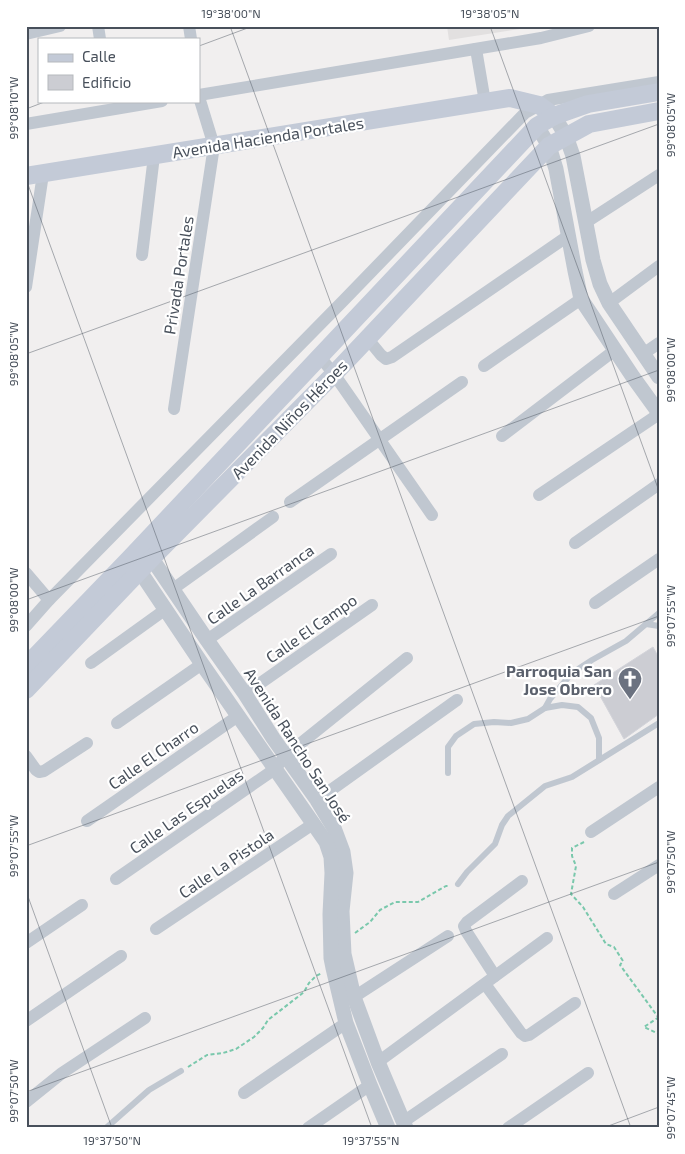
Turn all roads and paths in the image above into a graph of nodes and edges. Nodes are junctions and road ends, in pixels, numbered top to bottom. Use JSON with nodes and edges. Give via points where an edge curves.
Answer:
{"nodes":[{"id":1,"x":60,"y":26,"type":"edge"},
{"id":2,"x":589,"y":26,"type":"edge"},
{"id":3,"x":26,"y":34,"type":"edge"},
{"id":4,"x":476,"y":49,"type":"junction"},
{"id":5,"x":659,"y":82,"type":"edge"},
{"id":6,"x":659,"y":92,"type":"edge"},
{"id":7,"x":200,"y":96,"type":"edge"},
{"id":8,"x":200,"y":99,"type":"edge"},
{"id":9,"x":156,"y":102,"type":"edge"},
{"id":10,"x":485,"y":102,"type":"junction"},
{"id":11,"x":532,"y":109,"type":"junction"},
{"id":12,"x":659,"y":111,"type":"edge"},
{"id":13,"x":554,"y":116,"type":"junction"},
{"id":14,"x":26,"y":124,"type":"edge"},
{"id":15,"x":537,"y":126,"type":"junction"},
{"id":16,"x":566,"y":136,"type":"junction"},
{"id":17,"x":214,"y":146,"type":"junction"},
{"id":18,"x":549,"y":146,"type":"junction"},
{"id":19,"x":154,"y":156,"type":"junction"},
{"id":20,"x":35,"y":175,"type":"edge"},
{"id":21,"x":659,"y":175,"type":"edge"},
{"id":22,"x":585,"y":223,"type":"junction"},
{"id":23,"x":568,"y":236,"type":"junction"},
{"id":24,"x":142,"y":255,"type":"dead end"},
{"id":25,"x":659,"y":266,"type":"edge"},
{"id":26,"x":26,"y":287,"type":"edge"},
{"id":27,"x":581,"y":299,"type":"junction"},
{"id":28,"x":609,"y":303,"type":"junction"},
{"id":29,"x":367,"y":338,"type":"junction"},
{"id":30,"x":659,"y":343,"type":"edge"},
{"id":31,"x":615,"y":350,"type":"junction"},
{"id":32,"x":320,"y":357,"type":"junction"},
{"id":33,"x":484,"y":366,"type":"dead end"},
{"id":34,"x":651,"y":366,"type":"edge"},
{"id":35,"x":334,"y":374,"type":"junction"},
{"id":36,"x":633,"y":377,"type":"junction"},
{"id":37,"x":462,"y":382,"type":"dead end"},
{"id":38,"x":653,"y":394,"type":"edge"},
{"id":39,"x":174,"y":409,"type":"dead end"},
{"id":40,"x":659,"y":414,"type":"edge"},
{"id":41,"x":502,"y":436,"type":"dead end"},
{"id":42,"x":380,"y":440,"type":"junction"},
{"id":43,"x":659,"y":484,"type":"edge"},
{"id":44,"x":539,"y":494,"type":"dead end"},
{"id":45,"x":290,"y":502,"type":"dead end"},
{"id":46,"x":432,"y":515,"type":"dead end"},
{"id":47,"x":273,"y":517,"type":"dead end"},
{"id":48,"x":575,"y":543,"type":"dead end"},
{"id":49,"x":331,"y":554,"type":"dead end"},
{"id":50,"x":142,"y":558,"type":"junction"},
{"id":51,"x":659,"y":559,"type":"edge"},
{"id":52,"x":26,"y":573,"type":"edge"},
{"id":53,"x":173,"y":589,"type":"junction"},
{"id":54,"x":50,"y":600,"type":"junction"},
{"id":55,"x":595,"y":603,"type":"dead end"},
{"id":56,"x":372,"y":605,"type":"dead end"},
{"id":57,"x":166,"y":609,"type":"junction"},
{"id":58,"x":659,"y":613,"type":"edge"},
{"id":59,"x":646,"y":624,"type":"junction"},
{"id":60,"x":26,"y":626,"type":"edge"},
{"id":61,"x":659,"y":626,"type":"edge"},
{"id":62,"x":207,"y":640,"type":"junction"},
{"id":63,"x":407,"y":658,"type":"dead end"},
{"id":64,"x":91,"y":663,"type":"dead end"},
{"id":65,"x":202,"y":664,"type":"junction"},
{"id":66,"x":26,"y":666,"type":"edge"},
{"id":67,"x":26,"y":690,"type":"edge"},
{"id":68,"x":245,"y":694,"type":"junction"},
{"id":69,"x":457,"y":700,"type":"dead end"},
{"id":70,"x":545,"y":708,"type":"junction"},
{"id":71,"x":238,"y":716,"type":"junction"},
{"id":72,"x":659,"y":723,"type":"edge"},
{"id":73,"x":117,"y":724,"type":"dead end"},
{"id":74,"x":87,"y":742,"type":"dead end"},
{"id":75,"x":26,"y":756,"type":"edge"},
{"id":76,"x":286,"y":756,"type":"junction"},
{"id":77,"x":599,"y":760,"type":"junction"},
{"id":78,"x":275,"y":770,"type":"junction"},
{"id":79,"x":448,"y":773,"type":"dead end"},
{"id":80,"x":659,"y":787,"type":"edge"},
{"id":81,"x":317,"y":800,"type":"junction"},
{"id":82,"x":87,"y":821,"type":"dead end"},
{"id":83,"x":313,"y":824,"type":"junction"},
{"id":84,"x":591,"y":832,"type":"dead end"},
{"id":85,"x":572,"y":848,"type":"dead end"},
{"id":86,"x":659,"y":865,"type":"edge"},
{"id":87,"x":116,"y":880,"type":"dead end"},
{"id":88,"x":522,"y":881,"type":"dead end"},
{"id":89,"x":458,"y":884,"type":"joint"},
{"id":90,"x":614,"y":894,"type":"dead end"},
{"id":91,"x":82,"y":905,"type":"dead end"},
{"id":92,"x":156,"y":929,"type":"dead end"},
{"id":93,"x":448,"y":936,"type":"dead end"},
{"id":94,"x":344,"y":938,"type":"junction"},
{"id":95,"x":548,"y":938,"type":"dead end"},
{"id":96,"x":26,"y":943,"type":"edge"},
{"id":97,"x":121,"y":956,"type":"dead end"},
{"id":98,"x":333,"y":968,"type":"junction"},
{"id":99,"x":495,"y":976,"type":"junction"},
{"id":100,"x":485,"y":984,"type":"junction"},
{"id":101,"x":354,"y":997,"type":"junction"},
{"id":102,"x":575,"y":1003,"type":"dead end"},
{"id":103,"x":659,"y":1017,"type":"edge"},
{"id":104,"x":144,"y":1018,"type":"dead end"},
{"id":105,"x":26,"y":1021,"type":"edge"},
{"id":106,"x":346,"y":1023,"type":"junction"},
{"id":107,"x":659,"y":1034,"type":"edge"},
{"id":108,"x":502,"y":1054,"type":"dead end"},
{"id":109,"x":378,"y":1062,"type":"junction"},
{"id":110,"x":181,"y":1071,"type":"joint"},
{"id":111,"x":588,"y":1073,"type":"dead end"},
{"id":112,"x":370,"y":1085,"type":"junction"},
{"id":113,"x":244,"y":1093,"type":"dead end"},
{"id":114,"x":26,"y":1102,"type":"edge"},
{"id":115,"x":405,"y":1125,"type":"edge"},
{"id":116,"x":106,"y":1128,"type":"edge"},
{"id":117,"x":308,"y":1128,"type":"edge"},
{"id":118,"x":388,"y":1128,"type":"edge"},
{"id":119,"x":508,"y":1128,"type":"edge"}],
"edges":[{"from":1,"to":3,"type":"street"},
{"from":2,"to":4,"type":"street"},
{"from":4,"to":7,"type":"street"},
{"from":4,"to":10,"type":"street"},
{"from":5,"to":11,"type":"street","via":[[548,100]]},
{"from":6,"to":13,"type":"main road","name":"Avenida Niños Héroes","via":[[588,104]]},
{"from":8,"to":17,"type":"street"},
{"from":9,"to":14,"type":"street"},
{"from":10,"to":11,"type":"main road","name":"Avenida Hacienda Portales","via":[[510,98]]},
{"from":10,"to":17,"type":"main road","name":"Avenida Hacienda Portales"},
{"from":11,"to":13,"type":"main road","name":"Avenida Hacienda Portales"},
{"from":11,"to":15,"type":"main road"},
{"from":11,"to":54,"type":"street"},
{"from":12,"to":16,"type":"main road","name":"Avenida Niños Héroes","via":[[589,124]]},
{"from":13,"to":15,"type":"main road","name":"Avenida Niños Héroes"},
{"from":13,"to":16,"type":"street"},
{"from":15,"to":18,"type":"street"},
{"from":15,"to":32,"type":"main road","name":"Avenida Niños Héroes"},
{"from":16,"to":18,"type":"main road","name":"Avenida Niños Héroes"},
{"from":16,"to":22,"type":"street","via":[[573,156]]},
{"from":17,"to":19,"type":"main road","name":"Avenida Hacienda Portales"},
{"from":17,"to":39,"type":"street","name":"Privada Portales"},
{"from":18,"to":23,"type":"street"},
{"from":18,"to":29,"type":"main road","name":"Avenida Niños Héroes"},
{"from":19,"to":20,"type":"main road","name":"Avenida Hacienda Portales"},
{"from":19,"to":24,"type":"street"},
{"from":20,"to":26,"type":"street"},
{"from":21,"to":22,"type":"street"},
{"from":22,"to":28,"type":"street","via":[[600,284]]},
{"from":23,"to":27,"type":"street"},
{"from":23,"to":29,"type":"street","via":[[392,357],[386,359]]},
{"from":25,"to":28,"type":"street"},
{"from":27,"to":31,"type":"street"},
{"from":27,"to":33,"type":"street"},
{"from":28,"to":34,"type":"street"},
{"from":29,"to":35,"type":"main road","name":"Avenida Niños Héroes"},
{"from":30,"to":34,"type":"street"},
{"from":31,"to":36,"type":"street"},
{"from":31,"to":41,"type":"street"},
{"from":32,"to":35,"type":"street"},
{"from":32,"to":50,"type":"main road","name":"Avenida Niños Héroes"},
{"from":34,"to":36,"type":"street"},
{"from":35,"to":42,"type":"street"},
{"from":35,"to":50,"type":"main road","name":"Avenida Niños Héroes"},
{"from":36,"to":38,"type":"street"},
{"from":37,"to":42,"type":"street"},
{"from":38,"to":40,"type":"street"},
{"from":40,"to":44,"type":"street"},
{"from":42,"to":45,"type":"street"},
{"from":42,"to":46,"type":"street"},
{"from":43,"to":48,"type":"street"},
{"from":47,"to":53,"type":"street"},
{"from":49,"to":62,"type":"street","name":"Calle La Barranca"},
{"from":50,"to":53,"type":"street","name":"Avenida Rancho San José"},
{"from":50,"to":57,"type":"street","name":"Avenida Rancho San José"},
{"from":50,"to":66,"type":"main road","name":"Avenida Niños Héroes"},
{"from":50,"to":67,"type":"main road","name":"Avenida Niños Héroes"},
{"from":51,"to":55,"type":"street"},
{"from":52,"to":54,"type":"street"},
{"from":53,"to":62,"type":"street","name":"Avenida Rancho San José"},
{"from":54,"to":60,"type":"street"},
{"from":56,"to":68,"type":"street","name":"Calle El Campo"},
{"from":57,"to":64,"type":"street"},
{"from":57,"to":65,"type":"street","name":"Avenida Rancho San José"},
{"from":58,"to":59,"type":"lane"},
{"from":59,"to":61,"type":"lane"},
{"from":59,"to":70,"type":"lane","via":[[626,641],[572,673]]},
{"from":62,"to":68,"type":"street","name":"Avenida Rancho San José"},
{"from":63,"to":76,"type":"street","name":"Calle Las Espuelas"},
{"from":65,"to":71,"type":"street","name":"Avenida Rancho San José"},
{"from":65,"to":73,"type":"street"},
{"from":68,"to":76,"type":"street","name":"Avenida Rancho San José"},
{"from":69,"to":81,"type":"street"},
{"from":70,"to":77,"type":"lane","via":[[578,707],[591,718],[599,738]]},
{"from":70,"to":79,"type":"lane","via":[[528,719],[511,723],[474,724],[456,736],[448,747]]},
{"from":71,"to":78,"type":"street","name":"Avenida Rancho San José"},
{"from":71,"to":82,"type":"street","name":"Calle El Charro"},
{"from":72,"to":77,"type":"lane"},
{"from":74,"to":75,"type":"street","via":[[44,771],[36,770]]},
{"from":76,"to":78,"type":"street","name":"Calle Las Espuelas"},
{"from":76,"to":81,"type":"street","name":"Avenida Rancho San José"},
{"from":77,"to":89,"type":"lane","via":[[572,777],[545,786],[508,816],[495,844]]},
{"from":78,"to":83,"type":"street","name":"Avenida Rancho San José"},
{"from":78,"to":87,"type":"street","name":"Calle Las Espuelas"},
{"from":80,"to":84,"type":"street"},
{"from":81,"to":94,"type":"street","name":"Avenida Rancho San José","via":[[334,828],[342,852],[346,873],[342,911]]},
{"from":83,"to":92,"type":"street","name":"Calle La Pistola"},
{"from":83,"to":98,"type":"street","name":"Avenida Rancho San José","via":[[326,842],[331,857]]},
{"from":85,"to":103,"type":"path","via":[[576,866],[571,894],[606,944],[614,947],[623,961],[620,965]]},
{"from":86,"to":90,"type":"street"},
{"from":88,"to":99,"type":"street","via":[[464,926]]},
{"from":89,"to":94,"type":"path","via":[[446,886],[418,902],[395,902]]},
{"from":91,"to":96,"type":"street"},
{"from":93,"to":101,"type":"street"},
{"from":94,"to":101,"type":"street","name":"Avenida Rancho San José","via":[[344,954]]},
{"from":95,"to":99,"type":"street"},
{"from":97,"to":105,"type":"street"},
{"from":98,"to":106,"type":"street","name":"Avenida Rancho San José"},
{"from":98,"to":110,"type":"path","via":[[316,976],[304,992],[268,1020],[254,1037],[236,1049],[207,1055]]},
{"from":99,"to":100,"type":"street"},
{"from":100,"to":102,"type":"street","via":[[525,1036]]},
{"from":100,"to":109,"type":"street"},
{"from":101,"to":109,"type":"street","name":"Avenida Rancho San José"},
{"from":103,"to":107,"type":"path","via":[[644,1028]]},
{"from":104,"to":114,"type":"street"},
{"from":106,"to":112,"type":"street","name":"Avenida Rancho San José"},
{"from":106,"to":113,"type":"street"},
{"from":108,"to":115,"type":"street"},
{"from":109,"to":115,"type":"street","name":"Avenida Rancho San José"},
{"from":110,"to":116,"type":"lane","via":[[149,1090]]},
{"from":111,"to":119,"type":"street"},
{"from":112,"to":117,"type":"street"},
{"from":112,"to":118,"type":"street","name":"Avenida Rancho San José"}]}
